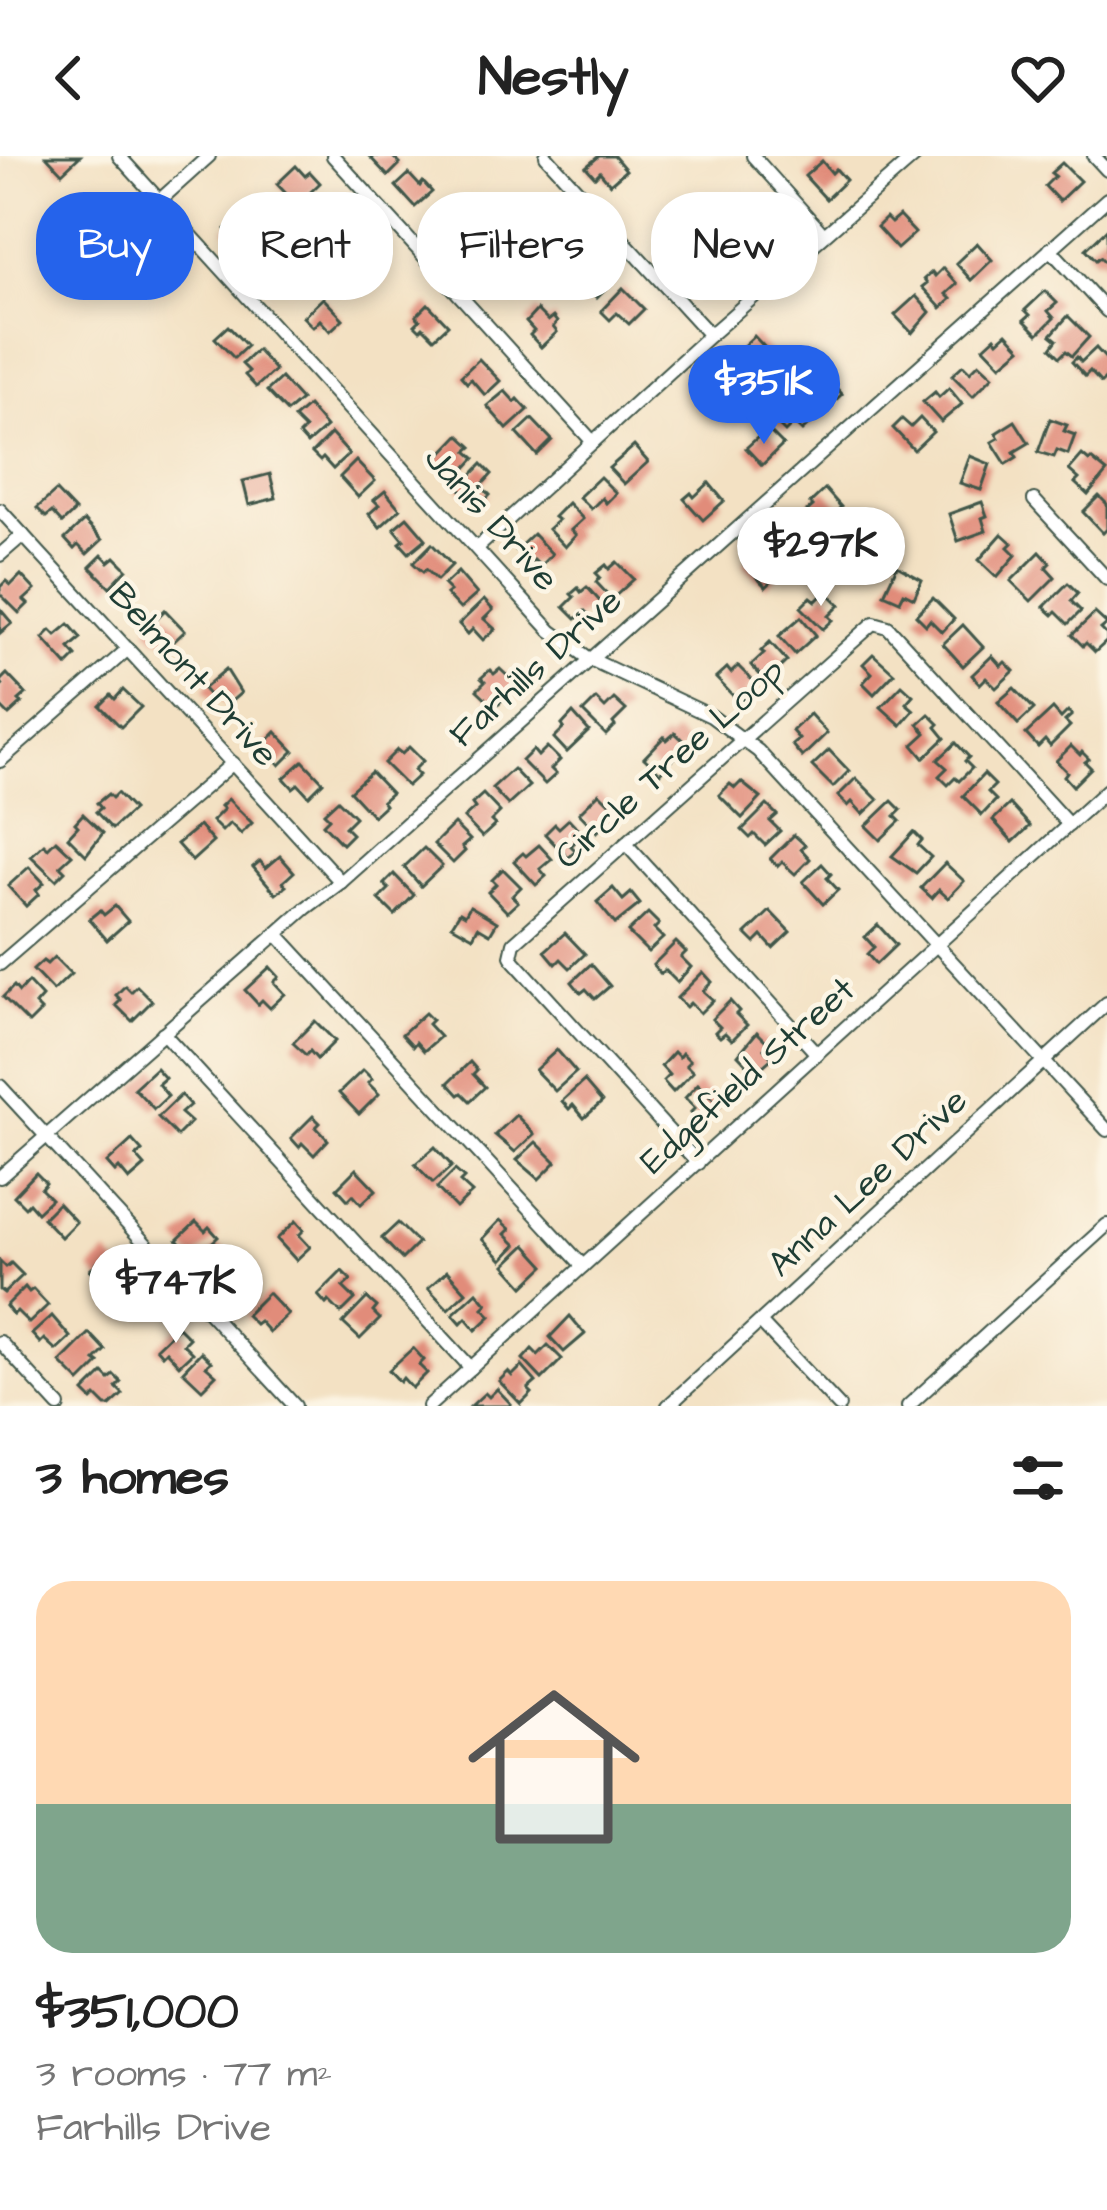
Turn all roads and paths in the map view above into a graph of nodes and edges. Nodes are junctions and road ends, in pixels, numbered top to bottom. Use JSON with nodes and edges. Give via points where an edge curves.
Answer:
{"nodes":[{"id":1,"x":118,"y":156,"type":"edge"},
{"id":2,"x":209,"y":156,"type":"edge"},
{"id":3,"x":333,"y":156,"type":"edge"},
{"id":4,"x":546,"y":156,"type":"edge"},
{"id":5,"x":753,"y":156,"type":"edge"},
{"id":6,"x":915,"y":156,"type":"edge"},
{"id":7,"x":1094,"y":156,"type":"edge"},
{"id":8,"x":1107,"y":170,"type":"edge"},
{"id":9,"x":152,"y":192,"type":"edge"},
{"id":10,"x":169,"y":192,"type":"edge"},
{"id":11,"x":1107,"y":199,"type":"edge"},
{"id":12,"x":824,"y":235,"type":"junction"},
{"id":13,"x":194,"y":237,"type":"edge"},
{"id":14,"x":1050,"y":249,"type":"junction"},
{"id":15,"x":1107,"y":311,"type":"edge"},
{"id":16,"x":710,"y":335,"type":"junction"},
{"id":17,"x":593,"y":442,"type":"junction"},
{"id":18,"x":1034,"y":500,"type":"dead end"},
{"id":19,"x":0,"y":510,"type":"edge"},
{"id":20,"x":23,"y":535,"type":"junction"},
{"id":21,"x":476,"y":548,"type":"junction"},
{"id":22,"x":0,"y":555,"type":"edge"},
{"id":23,"x":1107,"y":580,"type":"edge"},
{"id":24,"x":128,"y":649,"type":"junction"},
{"id":25,"x":590,"y":659,"type":"junction"},
{"id":26,"x":743,"y":738,"type":"junction"},
{"id":27,"x":0,"y":760,"type":"edge"},
{"id":28,"x":232,"y":764,"type":"junction"},
{"id":29,"x":1107,"y":790,"type":"edge"},
{"id":30,"x":1069,"y":825,"type":"junction"},
{"id":31,"x":627,"y":844,"type":"junction"},
{"id":32,"x":341,"y":882,"type":"junction"},
{"id":33,"x":277,"y":934,"type":"junction"},
{"id":34,"x":938,"y":944,"type":"junction"},
{"id":35,"x":0,"y":964,"type":"edge"},
{"id":36,"x":1107,"y":1003,"type":"edge"},
{"id":37,"x":164,"y":1034,"type":"junction"},
{"id":38,"x":817,"y":1054,"type":"junction"},
{"id":39,"x":1044,"y":1060,"type":"junction"},
{"id":40,"x":0,"y":1086,"type":"edge"},
{"id":41,"x":1107,"y":1130,"type":"edge"},
{"id":42,"x":46,"y":1137,"type":"junction"},
{"id":43,"x":698,"y":1163,"type":"junction"},
{"id":44,"x":0,"y":1177,"type":"edge"},
{"id":45,"x":1107,"y":1225,"type":"edge"},
{"id":46,"x":583,"y":1266,"type":"junction"},
{"id":47,"x":761,"y":1322,"type":"junction"},
{"id":48,"x":0,"y":1342,"type":"edge"},
{"id":49,"x":471,"y":1368,"type":"junction"},
{"id":50,"x":59,"y":1406,"type":"edge"},
{"id":51,"x":295,"y":1406,"type":"edge"},
{"id":52,"x":429,"y":1406,"type":"edge"},
{"id":53,"x":668,"y":1406,"type":"edge"},
{"id":54,"x":839,"y":1406,"type":"edge"},
{"id":55,"x":908,"y":1406,"type":"edge"}],
"edges":[{"from":1,"to":9,"type":"street","name":"Janis Drive"},
{"from":2,"to":10,"type":"street"},
{"from":3,"to":17,"type":"street"},
{"from":4,"to":16,"type":"street"},
{"from":5,"to":12,"type":"street"},
{"from":6,"to":12,"type":"street"},
{"from":7,"to":8,"type":"street"},
{"from":11,"to":14,"type":"street","name":"Farhills Drive"},
{"from":12,"to":16,"type":"street"},
{"from":13,"to":21,"type":"street","name":"Janis Drive"},
{"from":14,"to":15,"type":"street"},
{"from":14,"to":25,"type":"street","name":"Farhills Drive"},
{"from":16,"to":17,"type":"street"},
{"from":17,"to":21,"type":"street"},
{"from":18,"to":23,"type":"street"},
{"from":19,"to":20,"type":"street","name":"Belmont Drive"},
{"from":20,"to":22,"type":"street"},
{"from":20,"to":24,"type":"street","name":"Belmont Drive"},
{"from":21,"to":25,"type":"street","name":"Janis Drive","via":[[551,631]]},
{"from":24,"to":27,"type":"street"},
{"from":24,"to":28,"type":"street","name":"Belmont Drive"},
{"from":25,"to":26,"type":"street","name":"Janis Drive"},
{"from":25,"to":32,"type":"street","name":"Farhills Drive"},
{"from":26,"to":30,"type":"street","name":"Circle Tree Loop","via":[[882,623]]},
{"from":26,"to":31,"type":"street","name":"Circle Tree Loop"},
{"from":26,"to":34,"type":"street","name":"Janis Drive"},
{"from":28,"to":32,"type":"street","name":"Belmont Drive"},
{"from":28,"to":35,"type":"street"},
{"from":29,"to":30,"type":"street","name":"Edgefield Street"},
{"from":30,"to":34,"type":"street","name":"Edgefield Street"},
{"from":31,"to":38,"type":"street"},
{"from":31,"to":43,"type":"street","name":"Circle Tree Loop","via":[[514,943],[511,956]]},
{"from":32,"to":33,"type":"street","name":"Farhills Drive"},
{"from":33,"to":37,"type":"street","name":"Farhills Drive"},
{"from":33,"to":46,"type":"street"},
{"from":34,"to":38,"type":"street","name":"Edgefield Street"},
{"from":34,"to":39,"type":"street","name":"Janis Drive"},
{"from":36,"to":39,"type":"street","name":"Anna Lee Drive"},
{"from":37,"to":42,"type":"street","name":"Farhills Drive"},
{"from":37,"to":49,"type":"street"},
{"from":38,"to":43,"type":"street","name":"Edgefield Street"},
{"from":39,"to":41,"type":"street","name":"Janis Drive"},
{"from":39,"to":47,"type":"street","name":"Anna Lee Drive"},
{"from":40,"to":42,"type":"street"},
{"from":42,"to":44,"type":"street","name":"Farhills Drive"},
{"from":42,"to":51,"type":"street"},
{"from":43,"to":46,"type":"street","name":"Edgefield Street"},
{"from":45,"to":55,"type":"street"},
{"from":46,"to":49,"type":"street","name":"Edgefield Street"},
{"from":47,"to":53,"type":"street","name":"Anna Lee Drive"},
{"from":47,"to":54,"type":"street"},
{"from":48,"to":50,"type":"street"},
{"from":49,"to":52,"type":"street","name":"Edgefield Street"}]}
